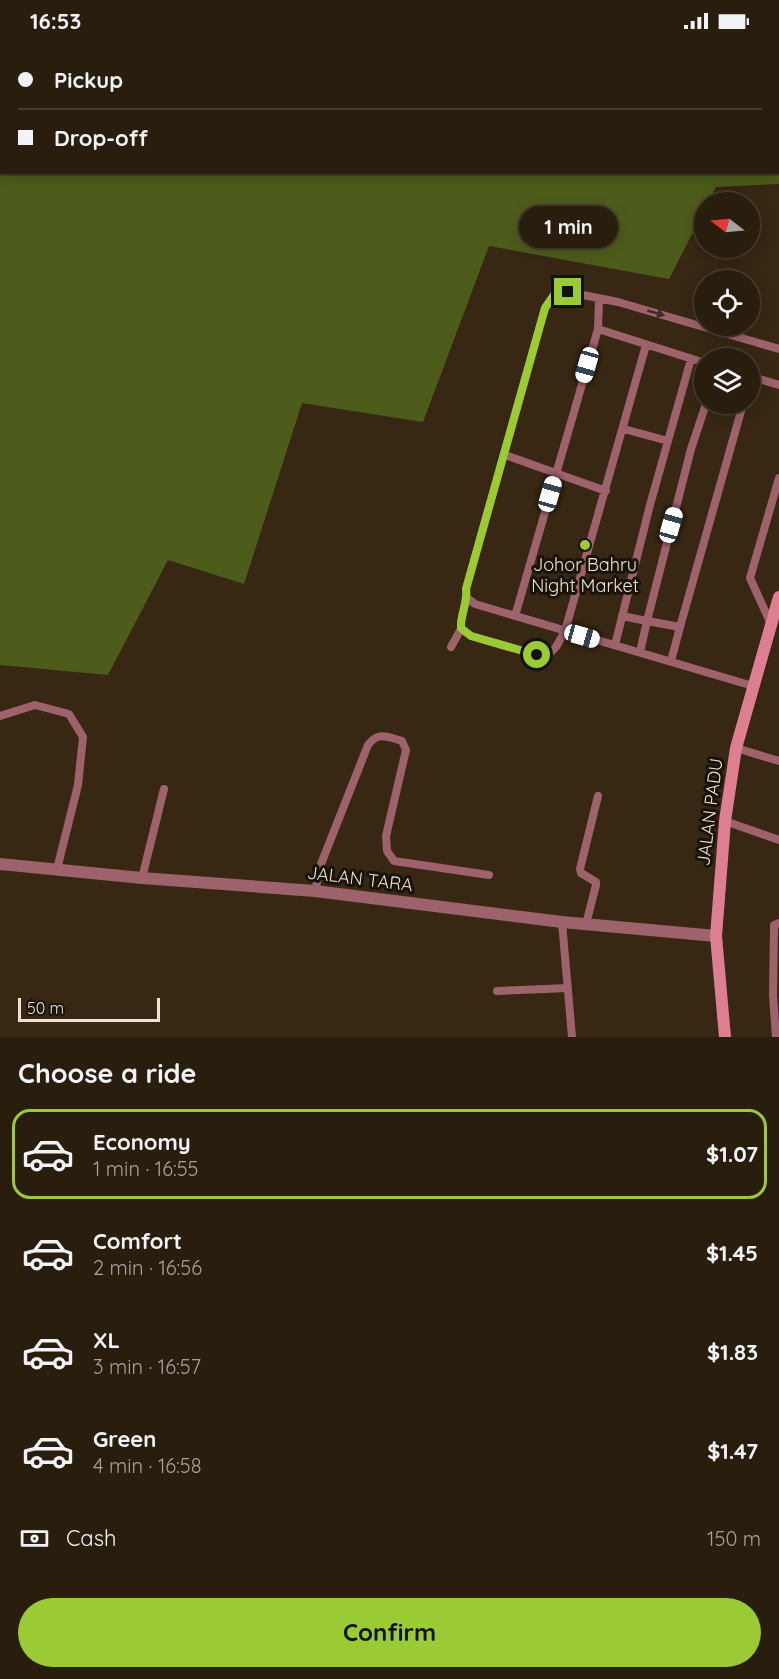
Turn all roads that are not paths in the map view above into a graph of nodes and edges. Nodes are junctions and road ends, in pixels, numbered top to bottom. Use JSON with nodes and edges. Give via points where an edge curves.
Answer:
{"nodes":[{"id":1,"x":599,"y":300,"type":"junction"},
{"id":2,"x":598,"y":329,"type":"junction"},
{"id":3,"x":646,"y":345,"type":"junction"},
{"id":4,"x":779,"y":350,"type":"edge"},
{"id":5,"x":690,"y":359,"type":"junction"},
{"id":6,"x":694,"y":360,"type":"edge"},
{"id":7,"x":760,"y":379,"type":"edge"},
{"id":8,"x":779,"y":384,"type":"edge"},
{"id":9,"x":703,"y":414,"type":"edge"},
{"id":10,"x":740,"y":414,"type":"edge"},
{"id":11,"x":624,"y":429,"type":"junction"},
{"id":12,"x":668,"y":441,"type":"junction"},
{"id":13,"x":506,"y":455,"type":"junction"},
{"id":14,"x":556,"y":474,"type":"junction"},
{"id":15,"x":779,"y":478,"type":"edge"},
{"id":16,"x":606,"y":491,"type":"junction"},
{"id":17,"x":779,"y":597,"type":"edge"},
{"id":18,"x":467,"y":598,"type":"junction"},
{"id":19,"x":514,"y":616,"type":"junction"},
{"id":20,"x":622,"y":616,"type":"junction"},
{"id":21,"x":647,"y":621,"type":"junction"},
{"id":22,"x":771,"y":624,"type":"junction"},
{"id":23,"x":680,"y":627,"type":"junction"},
{"id":24,"x":461,"y":628,"type":"junction"},
{"id":25,"x":565,"y":631,"type":"junction"},
{"id":26,"x":615,"y":645,"type":"junction"},
{"id":27,"x":451,"y":647,"type":"dead end"},
{"id":28,"x":640,"y":652,"type":"junction"},
{"id":29,"x":671,"y":661,"type":"junction"},
{"id":30,"x":753,"y":686,"type":"junction"},
{"id":31,"x":0,"y":716,"type":"edge"},
{"id":32,"x":736,"y":748,"type":"junction"},
{"id":33,"x":779,"y":761,"type":"edge"},
{"id":34,"x":164,"y":789,"type":"dead end"},
{"id":35,"x":598,"y":796,"type":"dead end"},
{"id":36,"x":725,"y":821,"type":"junction"},
{"id":37,"x":779,"y":840,"type":"edge"},
{"id":38,"x":0,"y":864,"type":"edge"},
{"id":39,"x":57,"y":869,"type":"junction"},
{"id":40,"x":489,"y":875,"type":"dead end"},
{"id":41,"x":142,"y":878,"type":"junction"},
{"id":42,"x":315,"y":891,"type":"junction"},
{"id":43,"x":562,"y":922,"type":"junction"},
{"id":44,"x":779,"y":923,"type":"edge"},
{"id":45,"x":586,"y":924,"type":"junction"},
{"id":46,"x":716,"y":936,"type":"junction"},
{"id":47,"x":568,"y":988,"type":"junction"},
{"id":48,"x":497,"y":990,"type":"dead end"},
{"id":49,"x":572,"y":1037,"type":"edge"},
{"id":50,"x":726,"y":1037,"type":"edge"},
{"id":51,"x":776,"y":1037,"type":"edge"}],
"edges":[{"from":1,"to":2,"type":"lane"},
{"from":1,"to":4,"type":"lane","one_way":true,"via":[[618,302]]},
{"from":1,"to":13,"type":"lane","via":[[568,292],[554,295],[545,308]]},
{"from":2,"to":3,"type":"lane"},
{"from":2,"to":14,"type":"lane"},
{"from":3,"to":5,"type":"lane"},
{"from":3,"to":11,"type":"lane"},
{"from":5,"to":6,"type":"lane"},
{"from":5,"to":12,"type":"lane"},
{"from":7,"to":8,"type":"lane"},
{"from":9,"to":21,"type":"lane"},
{"from":10,"to":23,"type":"lane"},
{"from":11,"to":12,"type":"lane"},
{"from":11,"to":16,"type":"lane"},
{"from":12,"to":20,"type":"lane"},
{"from":13,"to":14,"type":"lane"},
{"from":13,"to":18,"type":"lane","via":[[466,589]]},
{"from":14,"to":16,"type":"lane"},
{"from":14,"to":19,"type":"lane"},
{"from":15,"to":22,"type":"lane","via":[[750,578]]},
{"from":16,"to":25,"type":"lane"},
{"from":17,"to":22,"type":"street","name":"JALAN PADU"},
{"from":18,"to":19,"type":"lane"},
{"from":18,"to":24,"type":"lane","via":[[460,616]]},
{"from":19,"to":25,"type":"lane"},
{"from":20,"to":21,"type":"lane"},
{"from":20,"to":26,"type":"lane"},
{"from":21,"to":23,"type":"lane"},
{"from":21,"to":28,"type":"lane"},
{"from":22,"to":30,"type":"street","name":"JALAN PADU"},
{"from":23,"to":29,"type":"lane"},
{"from":24,"to":25,"type":"lane","via":[[471,636],[537,655],[548,655]]},
{"from":24,"to":27,"type":"lane"},
{"from":25,"to":26,"type":"lane"},
{"from":26,"to":28,"type":"lane"},
{"from":28,"to":29,"type":"lane"},
{"from":29,"to":30,"type":"lane"},
{"from":30,"to":32,"type":"street","name":"JALAN PADU"},
{"from":31,"to":39,"type":"lane","via":[[35,705],[69,714],[83,737],[78,785]]},
{"from":32,"to":33,"type":"lane"},
{"from":32,"to":36,"type":"street","name":"JALAN PADU"},
{"from":34,"to":41,"type":"lane"},
{"from":35,"to":45,"type":"lane","via":[[580,869],[596,882]]},
{"from":36,"to":37,"type":"lane"},
{"from":36,"to":46,"type":"street","name":"JALAN PADU"},
{"from":38,"to":39,"type":"street","name":"JALAN TARA"},
{"from":39,"to":41,"type":"street","name":"JALAN TARA"},
{"from":40,"to":42,"type":"lane","via":[[394,861],[387,851],[386,836],[406,750],[402,741],[380,735],[368,745],[321,864]]},
{"from":41,"to":42,"type":"street","name":"JALAN TARA"},
{"from":42,"to":43,"type":"street","name":"JALAN TARA"},
{"from":43,"to":45,"type":"street","name":"JALAN TARA"},
{"from":43,"to":47,"type":"lane"},
{"from":44,"to":51,"type":"lane","via":[[774,925]]},
{"from":45,"to":46,"type":"street","name":"JALAN TARA"},
{"from":46,"to":50,"type":"street","name":"JALAN PADU"},
{"from":47,"to":48,"type":"lane"},
{"from":47,"to":49,"type":"lane"}]}
